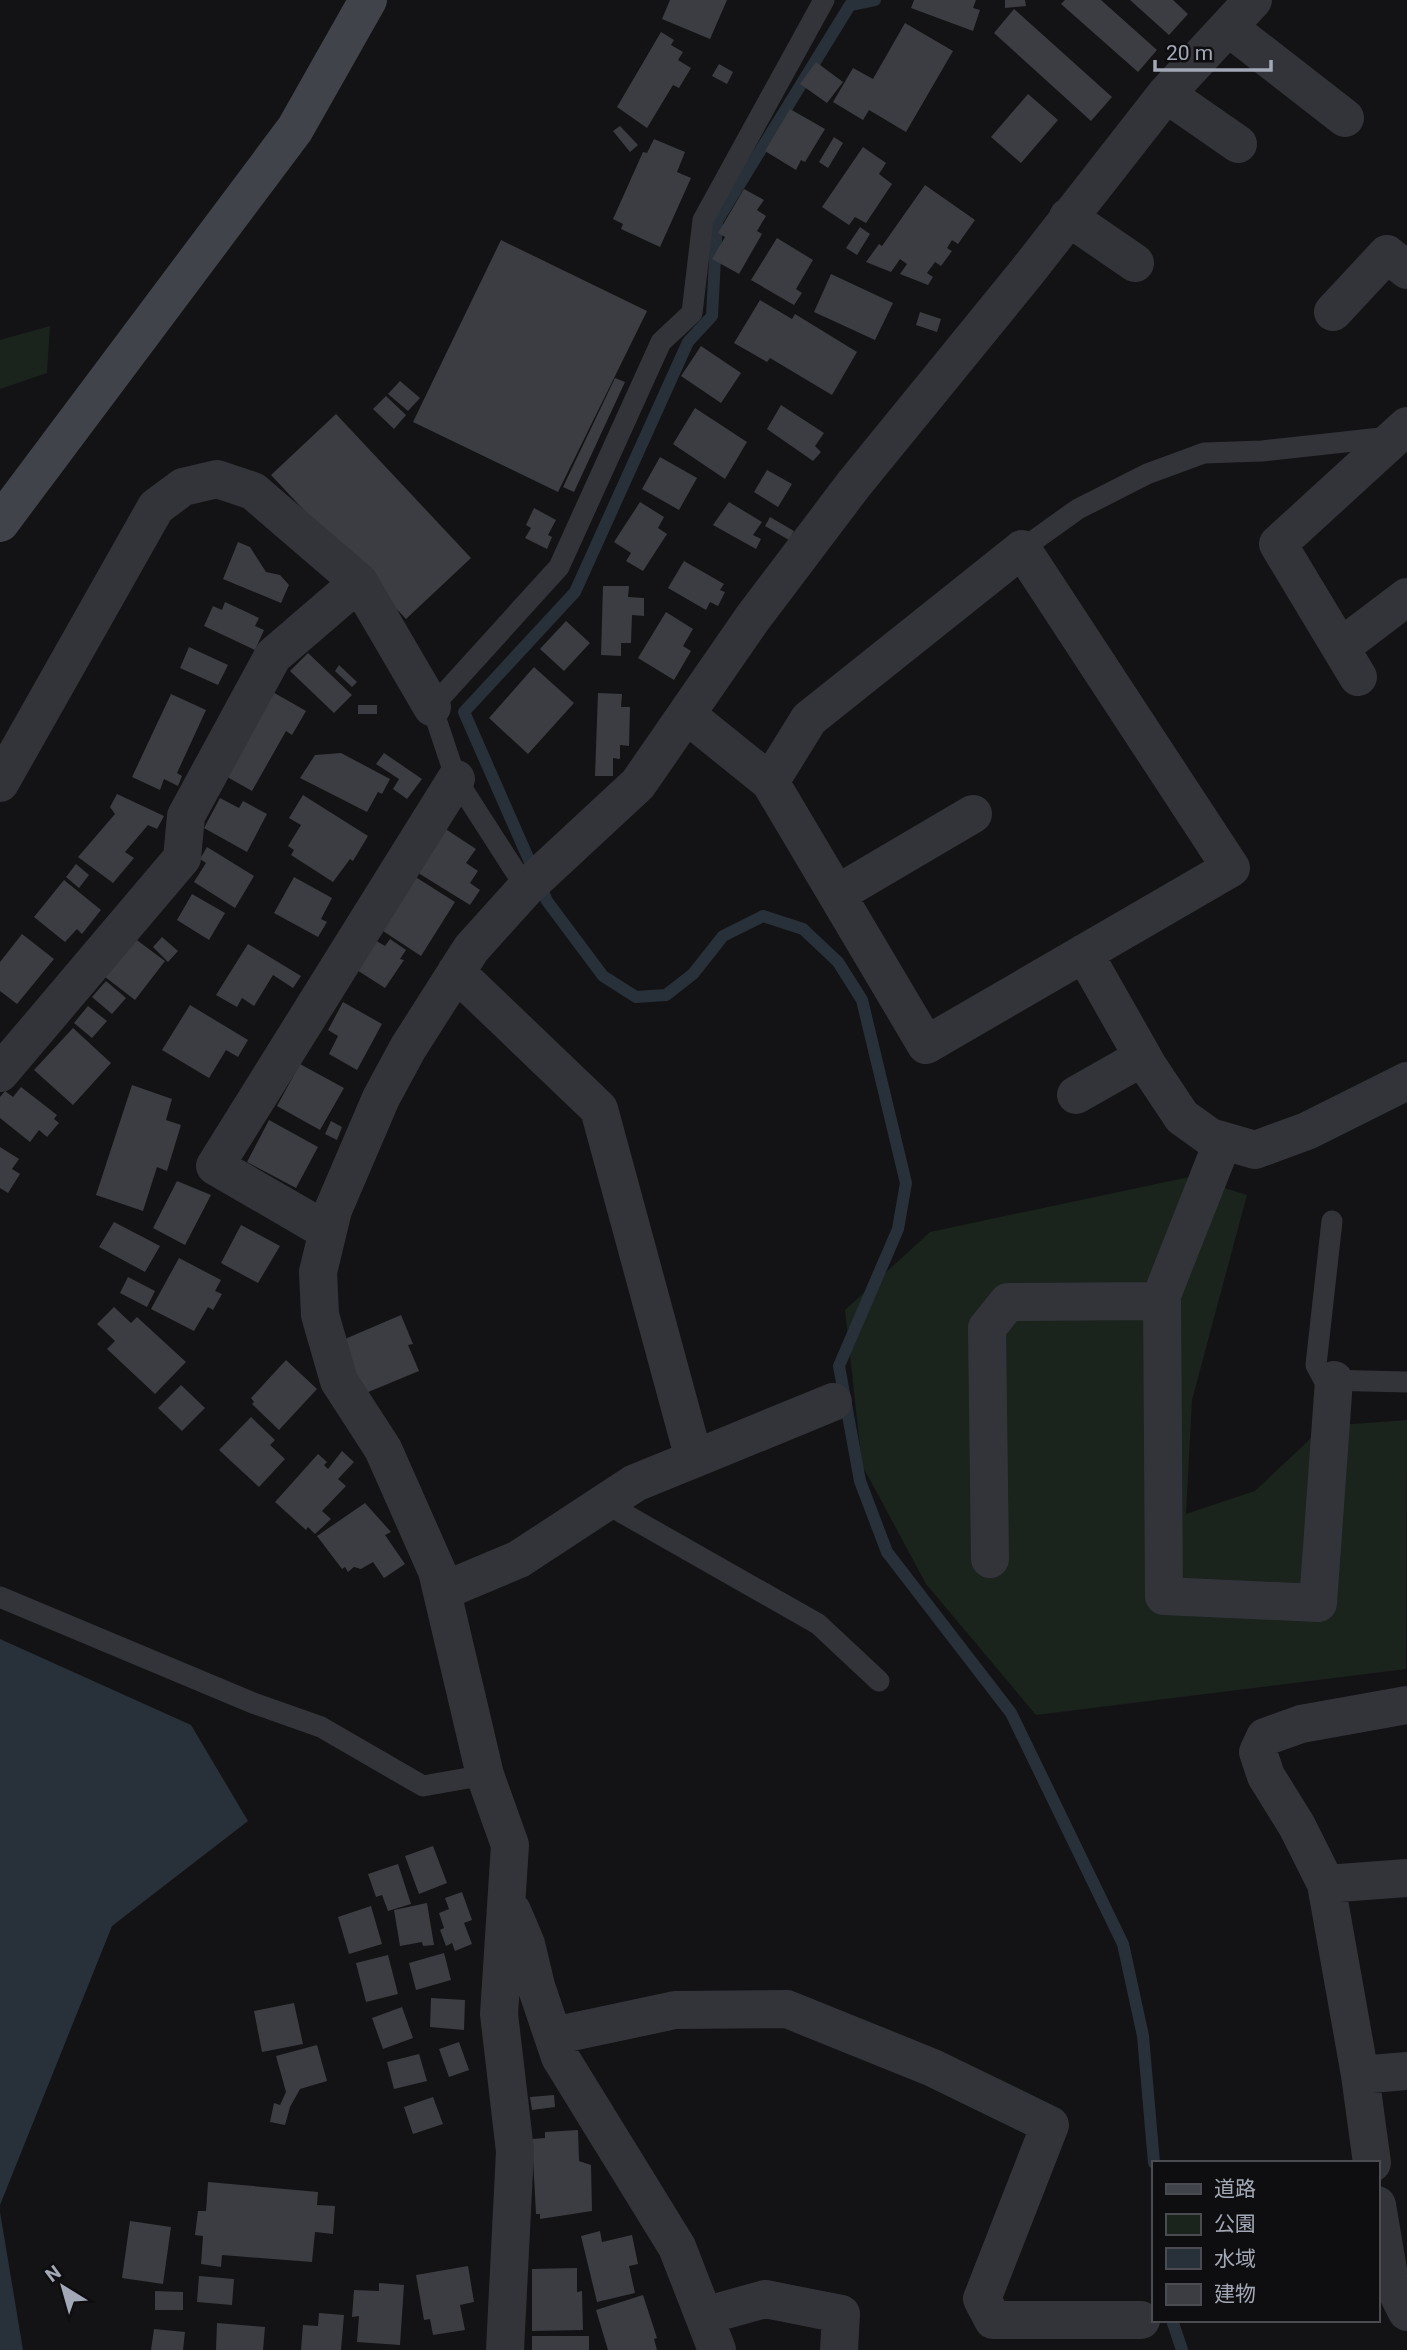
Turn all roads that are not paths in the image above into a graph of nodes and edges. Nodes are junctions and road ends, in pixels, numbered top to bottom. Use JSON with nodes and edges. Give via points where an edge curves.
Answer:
{"nodes":[{"id":1,"x":368,"y":0,"type":"edge"},
{"id":2,"x":824,"y":0,"type":"edge"},
{"id":3,"x":1240,"y":13,"type":"edge"},
{"id":4,"x":1166,"y":94,"type":"junction"},
{"id":5,"x":1345,"y":118,"type":"dead end"},
{"id":6,"x":1238,"y":144,"type":"dead end"},
{"id":7,"x":1068,"y":217,"type":"junction"},
{"id":8,"x":1135,"y":263,"type":"dead end"},
{"id":9,"x":1407,"y":270,"type":"edge"},
{"id":10,"x":1333,"y":312,"type":"dead end"},
{"id":11,"x":1401,"y":431,"type":"edge"},
{"id":12,"x":0,"y":523,"type":"edge"},
{"id":13,"x":1022,"y":549,"type":"junction"},
{"id":14,"x":359,"y":582,"type":"junction"},
{"id":15,"x":1407,"y":597,"type":"edge"},
{"id":16,"x":432,"y":707,"type":"junction"},
{"id":17,"x":687,"y":715,"type":"junction"},
{"id":18,"x":456,"y":779,"type":"junction"},
{"id":19,"x":770,"y":782,"type":"junction"},
{"id":20,"x":0,"y":783,"type":"edge"},
{"id":21,"x":973,"y":814,"type":"dead end"},
{"id":22,"x":526,"y":888,"type":"junction"},
{"id":23,"x":836,"y":894,"type":"junction"},
{"id":24,"x":1084,"y":953,"type":"junction"},
{"id":25,"x":456,"y":972,"type":"junction"},
{"id":26,"x":1143,"y":1056,"type":"junction"},
{"id":27,"x":0,"y":1073,"type":"edge"},
{"id":28,"x":1407,"y":1081,"type":"edge"},
{"id":29,"x":1076,"y":1095,"type":"dead end"},
{"id":30,"x":1223,"y":1141,"type":"junction"},
{"id":31,"x":1332,"y":1221,"type":"dead end"},
{"id":32,"x":327,"y":1231,"type":"junction"},
{"id":33,"x":1162,"y":1301,"type":"junction"},
{"id":34,"x":1334,"y":1381,"type":"junction"},
{"id":35,"x":1407,"y":1382,"type":"edge"},
{"id":36,"x":833,"y":1402,"type":"dead end"},
{"id":37,"x":694,"y":1459,"type":"junction"},
{"id":38,"x":605,"y":1503,"type":"junction"},
{"id":39,"x":990,"y":1559,"type":"dead end"},
{"id":40,"x":443,"y":1591,"type":"junction"},
{"id":41,"x":0,"y":1597,"type":"edge"},
{"id":42,"x":879,"y":1681,"type":"dead end"},
{"id":43,"x":1407,"y":1705,"type":"edge"},
{"id":44,"x":485,"y":1775,"type":"junction"},
{"id":45,"x":1407,"y":1878,"type":"edge"},
{"id":46,"x":1326,"y":1884,"type":"junction"},
{"id":47,"x":508,"y":1900,"type":"junction"},
{"id":48,"x":552,"y":2036,"type":"junction"},
{"id":49,"x":1407,"y":2071,"type":"edge"},
{"id":50,"x":1360,"y":2075,"type":"junction"},
{"id":51,"x":1372,"y":2161,"type":"edge"},
{"id":52,"x":1379,"y":2210,"type":"edge"},
{"id":53,"x":1395,"y":2253,"type":"edge"},
{"id":54,"x":1407,"y":2312,"type":"edge"},
{"id":55,"x":1141,"y":2320,"type":"dead end"},
{"id":56,"x":710,"y":2333,"type":"edge"},
{"id":57,"x":500,"y":2349,"type":"edge"},
{"id":58,"x":839,"y":2350,"type":"edge"}],
"edges":[{"from":1,"to":12,"type":"street","via":[[295,129]]},
{"from":2,"to":16,"type":"lane","via":[[703,220],[692,313],[662,342],[559,566]]},
{"from":3,"to":4,"type":"street"},
{"from":3,"to":5,"type":"street"},
{"from":4,"to":6,"type":"street"},
{"from":4,"to":7,"type":"street"},
{"from":7,"to":8,"type":"street"},
{"from":7,"to":17,"type":"street","via":[[854,484],[752,618]]},
{"from":9,"to":10,"type":"street","via":[[1387,254]]},
{"from":11,"to":13,"type":"lane","via":[[1262,451],[1204,453],[1147,474],[1078,509]]},
{"from":11,"to":15,"type":"street","via":[[1278,544],[1349,662]]},
{"from":13,"to":19,"type":"street","via":[[809,719]]},
{"from":13,"to":24,"type":"street","via":[[1231,868]]},
{"from":14,"to":16,"type":"street"},
{"from":14,"to":20,"type":"street","via":[[253,491],[217,479],[183,487],[156,507]]},
{"from":14,"to":27,"type":"street","via":[[274,656],[186,816],[182,858]]},
{"from":16,"to":18,"type":"lane"},
{"from":17,"to":19,"type":"street"},
{"from":17,"to":22,"type":"street","via":[[638,784]]},
{"from":18,"to":22,"type":"lane"},
{"from":18,"to":32,"type":"street","via":[[215,1166]]},
{"from":19,"to":23,"type":"street"},
{"from":21,"to":23,"type":"street"},
{"from":22,"to":25,"type":"street"},
{"from":23,"to":24,"type":"street","via":[[926,1045]]},
{"from":24,"to":26,"type":"street"},
{"from":25,"to":32,"type":"street","via":[[381,1097]]},
{"from":25,"to":37,"type":"street","via":[[599,1109]]},
{"from":26,"to":29,"type":"street"},
{"from":26,"to":30,"type":"street","via":[[1182,1117]]},
{"from":28,"to":30,"type":"street","via":[[1307,1131],[1255,1150]]},
{"from":30,"to":33,"type":"street"},
{"from":31,"to":34,"type":"lane","via":[[1316,1365],[1324,1380]]},
{"from":32,"to":40,"type":"street","via":[[317,1272],[320,1315],[338,1381],[383,1449]]},
{"from":33,"to":34,"type":"street","via":[[1164,1596],[1318,1602]]},
{"from":33,"to":39,"type":"street","via":[[1008,1301],[987,1328]]},
{"from":34,"to":35,"type":"lane"},
{"from":36,"to":37,"type":"street"},
{"from":37,"to":38,"type":"street","via":[[635,1483]]},
{"from":38,"to":40,"type":"street","via":[[519,1559]]},
{"from":38,"to":42,"type":"lane","via":[[818,1623]]},
{"from":40,"to":44,"type":"street"},
{"from":41,"to":44,"type":"lane","via":[[321,1727],[422,1786]]},
{"from":43,"to":46,"type":"street","via":[[1301,1724],[1265,1737],[1258,1752],[1266,1776]]},
{"from":44,"to":47,"type":"street","via":[[510,1845]]},
{"from":45,"to":46,"type":"street"},
{"from":46,"to":50,"type":"street"},
{"from":47,"to":48,"type":"street","via":[[526,1944]]},
{"from":47,"to":57,"type":"street","via":[[499,2014],[515,2151]]},
{"from":48,"to":55,"type":"street","via":[[675,2010],[787,2009],[933,2068],[1050,2125],[982,2298],[993,2320]]},
{"from":48,"to":56,"type":"street","via":[[586,2103],[677,2247]]},
{"from":49,"to":50,"type":"street"},
{"from":50,"to":51,"type":"street"},
{"from":52,"to":53,"type":"street"},
{"from":53,"to":54,"type":"street","via":[[1390,2276]]},
{"from":56,"to":58,"type":"street","via":[[765,2299],[841,2314]]}]}
